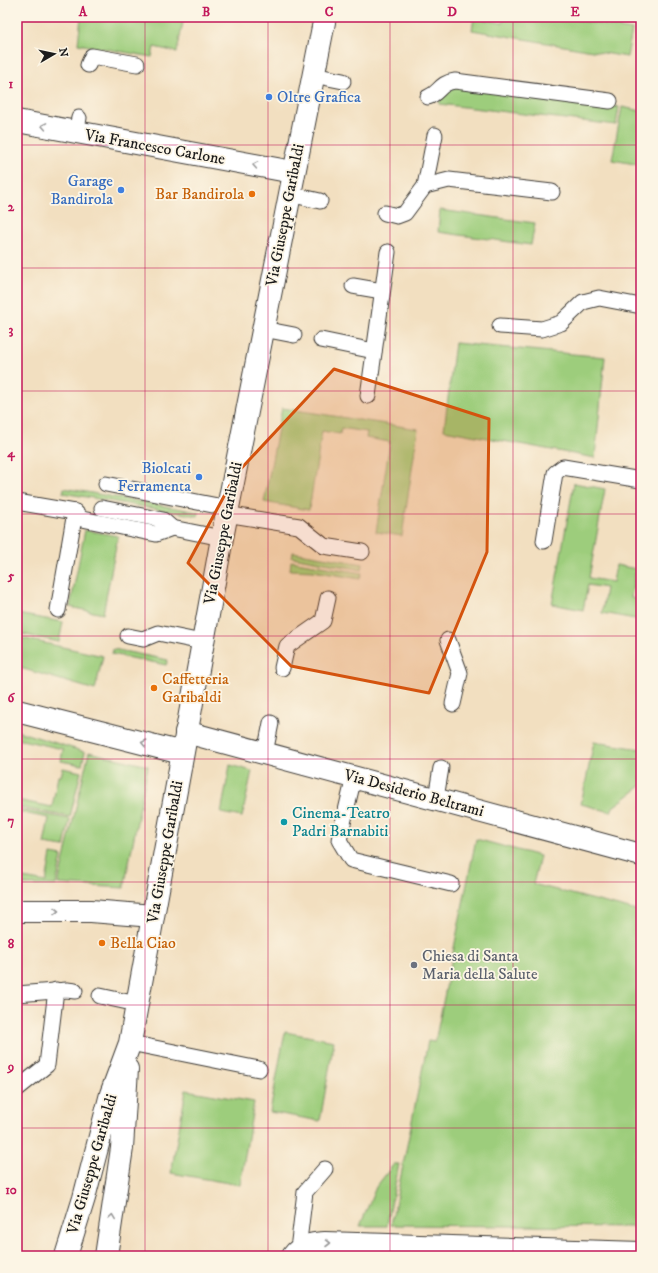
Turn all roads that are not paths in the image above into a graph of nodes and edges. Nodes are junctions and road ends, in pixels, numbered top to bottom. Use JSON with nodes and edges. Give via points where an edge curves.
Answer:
{"nodes":[{"id":1,"x":325,"y":17,"type":"edge"},
{"id":2,"x":136,"y":64,"type":"dead end"},
{"id":3,"x":88,"y":65,"type":"dead end"},
{"id":4,"x":313,"y":75,"type":"junction"},
{"id":5,"x":343,"y":81,"type":"dead end"},
{"id":6,"x":428,"y":97,"type":"dead end"},
{"id":7,"x":610,"y":101,"type":"dead end"},
{"id":8,"x":17,"y":121,"type":"edge"},
{"id":9,"x":434,"y":135,"type":"dead end"},
{"id":10,"x":293,"y":172,"type":"junction"},
{"id":11,"x":425,"y":186,"type":"junction"},
{"id":12,"x":552,"y":192,"type":"dead end"},
{"id":13,"x":289,"y":194,"type":"junction"},
{"id":14,"x":320,"y":201,"type":"dead end"},
{"id":15,"x":385,"y":213,"type":"dead end"},
{"id":16,"x":388,"y":252,"type":"dead end"},
{"id":17,"x":353,"y":286,"type":"dead end"},
{"id":18,"x":382,"y":291,"type":"junction"},
{"id":19,"x":641,"y":306,"type":"edge"},
{"id":20,"x":500,"y":326,"type":"dead end"},
{"id":21,"x":263,"y":329,"type":"junction"},
{"id":22,"x":294,"y":335,"type":"dead end"},
{"id":23,"x":321,"y":340,"type":"dead end"},
{"id":24,"x":374,"y":351,"type":"junction"},
{"id":25,"x":368,"y":396,"type":"dead end"},
{"id":26,"x":641,"y":480,"type":"edge"},
{"id":27,"x":106,"y":484,"type":"dead end"},
{"id":28,"x":17,"y":502,"type":"edge"},
{"id":29,"x":102,"y":508,"type":"dead end"},
{"id":30,"x":227,"y":511,"type":"junction"},
{"id":31,"x":75,"y":512,"type":"junction"},
{"id":32,"x":172,"y":528,"type":"junction"},
{"id":33,"x":222,"y":538,"type":"junction"},
{"id":34,"x":544,"y":541,"type":"dead end"},
{"id":35,"x":362,"y":552,"type":"dead end"},
{"id":36,"x":328,"y":598,"type":"dead end"},
{"id":37,"x":58,"y":610,"type":"dead end"},
{"id":38,"x":128,"y":636,"type":"dead end"},
{"id":39,"x":448,"y":640,"type":"dead end"},
{"id":40,"x":202,"y":642,"type":"junction"},
{"id":41,"x":282,"y":668,"type":"dead end"},
{"id":42,"x":453,"y":704,"type":"dead end"},
{"id":43,"x":17,"y":711,"type":"edge"},
{"id":44,"x":271,"y":723,"type":"dead end"},
{"id":45,"x":186,"y":732,"type":"junction"},
{"id":46,"x":182,"y":753,"type":"junction"},
{"id":47,"x":265,"y":753,"type":"junction"},
{"id":48,"x":441,"y":768,"type":"dead end"},
{"id":49,"x":354,"y":776,"type":"junction"},
{"id":50,"x":436,"y":798,"type":"junction"},
{"id":51,"x":641,"y":854,"type":"edge"},
{"id":52,"x":451,"y":884,"type":"dead end"},
{"id":53,"x":17,"y":911,"type":"edge"},
{"id":54,"x":154,"y":916,"type":"junction"},
{"id":55,"x":56,"y":990,"type":"junction"},
{"id":56,"x":75,"y":991,"type":"dead end"},
{"id":57,"x":17,"y":994,"type":"edge"},
{"id":58,"x":100,"y":996,"type":"dead end"},
{"id":59,"x":137,"y":1004,"type":"junction"},
{"id":60,"x":129,"y":1046,"type":"junction"},
{"id":61,"x":259,"y":1069,"type":"dead end"},
{"id":62,"x":17,"y":1089,"type":"edge"},
{"id":63,"x":324,"y":1169,"type":"dead end"},
{"id":64,"x":296,"y":1252,"type":"edge"},
{"id":65,"x":641,"y":1253,"type":"edge"},
{"id":66,"x":66,"y":1256,"type":"edge"},
{"id":67,"x":106,"y":1256,"type":"edge"}],
"edges":[{"from":1,"to":4,"type":"street","name":"Via Giuseppe Garibaldi"},
{"from":2,"to":3,"type":"lane","via":[[92,56]]},
{"from":4,"to":5,"type":"lane"},
{"from":4,"to":10,"type":"street","name":"Via Giuseppe Garibaldi"},
{"from":6,"to":7,"type":"lane","via":[[441,85],[455,81]]},
{"from":10,"to":8,"type":"street","name":"Via Francesco Carlone","one_way":true,"via":[[77,125]]},
{"from":9,"to":11,"type":"lane"},
{"from":10,"to":13,"type":"street","name":"Via Giuseppe Garibaldi"},
{"from":11,"to":12,"type":"lane","via":[[449,180]]},
{"from":11,"to":15,"type":"lane","via":[[405,213],[397,216]]},
{"from":13,"to":14,"type":"lane"},
{"from":13,"to":21,"type":"street","name":"Via Giuseppe Garibaldi"},
{"from":16,"to":18,"type":"lane"},
{"from":17,"to":18,"type":"lane"},
{"from":18,"to":24,"type":"lane"},
{"from":19,"to":20,"type":"lane","via":[[599,298],[583,302],[560,323],[542,329]]},
{"from":21,"to":22,"type":"lane"},
{"from":21,"to":30,"type":"street","name":"Via Giuseppe Garibaldi"},
{"from":23,"to":24,"type":"lane"},
{"from":24,"to":25,"type":"lane"},
{"from":26,"to":34,"type":"lane","via":[[563,467],[555,473]]},
{"from":27,"to":30,"type":"lane"},
{"from":28,"to":31,"type":"lane"},
{"from":29,"to":32,"type":"lane","via":[[163,520]]},
{"from":30,"to":33,"type":"street","name":"Via Giuseppe Garibaldi"},
{"from":30,"to":35,"type":"lane","via":[[299,526],[324,546]]},
{"from":31,"to":32,"type":"lane","via":[[82,519],[156,534]]},
{"from":31,"to":37,"type":"lane"},
{"from":32,"to":33,"type":"lane"},
{"from":33,"to":40,"type":"street","name":"Via Giuseppe Garibaldi"},
{"from":36,"to":41,"type":"lane","via":[[323,621],[287,646]]},
{"from":38,"to":40,"type":"lane","via":[[143,639],[158,633]]},
{"from":39,"to":42,"type":"lane","via":[[460,673]]},
{"from":40,"to":45,"type":"street","name":"Via Giuseppe Garibaldi"},
{"from":46,"to":43,"type":"street","one_way":true},
{"from":44,"to":47,"type":"lane"},
{"from":45,"to":46,"type":"street","name":"Via Giuseppe Garibaldi"},
{"from":45,"to":47,"type":"street","name":"Via Desiderio Beltrami"},
{"from":46,"to":54,"type":"street","name":"Via Giuseppe Garibaldi"},
{"from":47,"to":49,"type":"street","name":"Via Desiderio Beltrami"},
{"from":48,"to":50,"type":"lane"},
{"from":49,"to":50,"type":"street","name":"Via Desiderio Beltrami"},
{"from":49,"to":52,"type":"lane","via":[[339,840],[351,860]]},
{"from":50,"to":51,"type":"street","name":"Via Desiderio Beltrami"},
{"from":53,"to":54,"type":"street","one_way":true,"via":[[91,911]]},
{"from":54,"to":59,"type":"street","name":"Via Giuseppe Garibaldi"},
{"from":55,"to":56,"type":"lane"},
{"from":55,"to":57,"type":"lane"},
{"from":55,"to":62,"type":"lane","via":[[47,1065]]},
{"from":58,"to":59,"type":"lane"},
{"from":59,"to":60,"type":"street","name":"Via Giuseppe Garibaldi"},
{"from":60,"to":61,"type":"lane"},
{"from":60,"to":66,"type":"street","name":"Via Giuseppe Garibaldi","via":[[111,1094]]},
{"from":67,"to":60,"type":"street","name":"Via Giuseppe Garibaldi","one_way":true,"via":[[122,1148]]},
{"from":63,"to":64,"type":"lane","via":[[304,1192]]},
{"from":64,"to":65,"type":"street","one_way":true,"via":[[311,1244],[325,1243]]}]}
